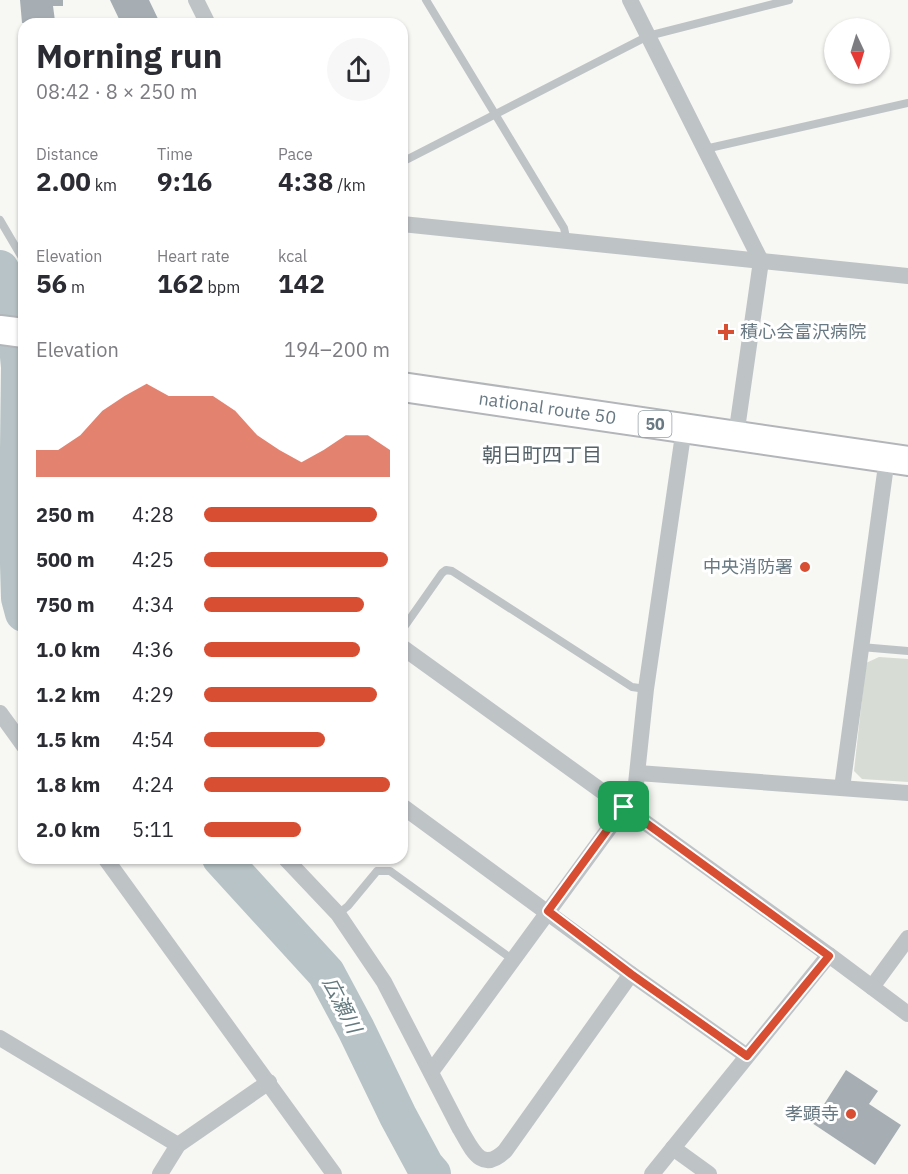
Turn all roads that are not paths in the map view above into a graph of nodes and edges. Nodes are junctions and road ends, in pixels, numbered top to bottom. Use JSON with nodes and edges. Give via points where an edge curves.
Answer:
{"nodes":[{"id":1,"x":196,"y":0,"type":"edge"},
{"id":2,"x":426,"y":0,"type":"edge"},
{"id":3,"x":630,"y":0,"type":"edge"},
{"id":4,"x":789,"y":0,"type":"edge"},
{"id":5,"x":205,"y":18,"type":"edge"},
{"id":6,"x":648,"y":36,"type":"junction"},
{"id":7,"x":908,"y":103,"type":"edge"},
{"id":8,"x":495,"y":114,"type":"junction"},
{"id":9,"x":705,"y":149,"type":"junction"},
{"id":10,"x":408,"y":159,"type":"edge"},
{"id":11,"x":0,"y":220,"type":"edge"},
{"id":12,"x":408,"y":225,"type":"edge"},
{"id":13,"x":567,"y":242,"type":"junction"},
{"id":14,"x":18,"y":251,"type":"edge"},
{"id":15,"x":761,"y":261,"type":"junction"},
{"id":16,"x":908,"y":276,"type":"edge"},
{"id":17,"x":0,"y":330,"type":"edge"},
{"id":18,"x":18,"y":332,"type":"edge"},
{"id":19,"x":408,"y":388,"type":"edge"},
{"id":20,"x":684,"y":428,"type":"junction"},
{"id":21,"x":736,"y":436,"type":"junction"},
{"id":22,"x":898,"y":459,"type":"edge"},
{"id":23,"x":408,"y":621,"type":"edge"},
{"id":24,"x":860,"y":647,"type":"junction"},
{"id":25,"x":408,"y":651,"type":"edge"},
{"id":26,"x":908,"y":651,"type":"edge"},
{"id":27,"x":646,"y":689,"type":"junction"},
{"id":28,"x":0,"y":713,"type":"edge"},
{"id":29,"x":18,"y":738,"type":"edge"},
{"id":30,"x":638,"y":773,"type":"junction"},
{"id":31,"x":843,"y":788,"type":"junction"},
{"id":32,"x":908,"y":793,"type":"edge"},
{"id":33,"x":624,"y":807,"type":"junction"},
{"id":34,"x":408,"y":810,"type":"edge"},
{"id":35,"x":109,"y":864,"type":"edge"},
{"id":36,"x":291,"y":864,"type":"edge"},
{"id":37,"x":548,"y":911,"type":"junction"},
{"id":38,"x":338,"y":914,"type":"junction"},
{"id":39,"x":908,"y":938,"type":"edge"},
{"id":40,"x":829,"y":956,"type":"junction"},
{"id":41,"x":512,"y":959,"type":"junction"},
{"id":42,"x":631,"y":974,"type":"junction"},
{"id":43,"x":872,"y":987,"type":"junction"},
{"id":44,"x":908,"y":1014,"type":"edge"},
{"id":45,"x":0,"y":1038,"type":"edge"},
{"id":46,"x":747,"y":1056,"type":"junction"},
{"id":47,"x":431,"y":1071,"type":"junction"},
{"id":48,"x":269,"y":1083,"type":"junction"},
{"id":49,"x":178,"y":1145,"type":"junction"},
{"id":50,"x":673,"y":1148,"type":"junction"},
{"id":51,"x":160,"y":1174,"type":"edge"},
{"id":52,"x":334,"y":1174,"type":"edge"},
{"id":53,"x":652,"y":1174,"type":"edge"},
{"id":54,"x":709,"y":1174,"type":"edge"}],
"edges":[{"from":1,"to":5,"type":"street"},
{"from":2,"to":8,"type":"lane"},
{"from":3,"to":6,"type":"street"},
{"from":4,"to":6,"type":"lane"},
{"from":6,"to":8,"type":"lane"},
{"from":6,"to":9,"type":"street"},
{"from":7,"to":9,"type":"lane"},
{"from":8,"to":10,"type":"lane"},
{"from":8,"to":13,"type":"lane","via":[[564,228]]},
{"from":9,"to":15,"type":"street"},
{"from":11,"to":14,"type":"lane"},
{"from":12,"to":13,"type":"street"},
{"from":13,"to":15,"type":"street"},
{"from":15,"to":16,"type":"street"},
{"from":15,"to":21,"type":"street"},
{"from":17,"to":18,"type":"highway"},
{"from":19,"to":20,"type":"highway","name":"national route 50","number":"50"},
{"from":20,"to":21,"type":"highway","name":"national route 50","number":"50"},
{"from":20,"to":27,"type":"street"},
{"from":21,"to":22,"type":"highway","name":"national route 50","number":"50"},
{"from":22,"to":24,"type":"street"},
{"from":23,"to":27,"type":"lane","via":[[442,573],[452,571],[632,687]]},
{"from":24,"to":26,"type":"lane"},
{"from":24,"to":31,"type":"street"},
{"from":25,"to":33,"type":"street"},
{"from":27,"to":30,"type":"street"},
{"from":28,"to":29,"type":"street"},
{"from":30,"to":31,"type":"street"},
{"from":30,"to":33,"type":"street","via":[[635,794]]},
{"from":31,"to":32,"type":"street"},
{"from":33,"to":37,"type":"street"},
{"from":33,"to":40,"type":"street"},
{"from":34,"to":37,"type":"street"},
{"from":35,"to":48,"type":"street"},
{"from":36,"to":38,"type":"street"},
{"from":37,"to":41,"type":"street"},
{"from":37,"to":42,"type":"street"},
{"from":38,"to":41,"type":"lane","via":[[377,871],[390,871]]},
{"from":38,"to":47,"type":"street","via":[[384,982]]},
{"from":39,"to":43,"type":"street"},
{"from":40,"to":43,"type":"street"},
{"from":40,"to":46,"type":"street"},
{"from":41,"to":47,"type":"street"},
{"from":42,"to":46,"type":"street"},
{"from":42,"to":47,"type":"street","via":[[493,1162],[480,1160],[474,1152]]},
{"from":43,"to":44,"type":"street"},
{"from":45,"to":49,"type":"street"},
{"from":46,"to":50,"type":"street"},
{"from":48,"to":49,"type":"street"},
{"from":48,"to":52,"type":"street"},
{"from":49,"to":51,"type":"street"},
{"from":50,"to":53,"type":"street"},
{"from":50,"to":54,"type":"street"}]}
